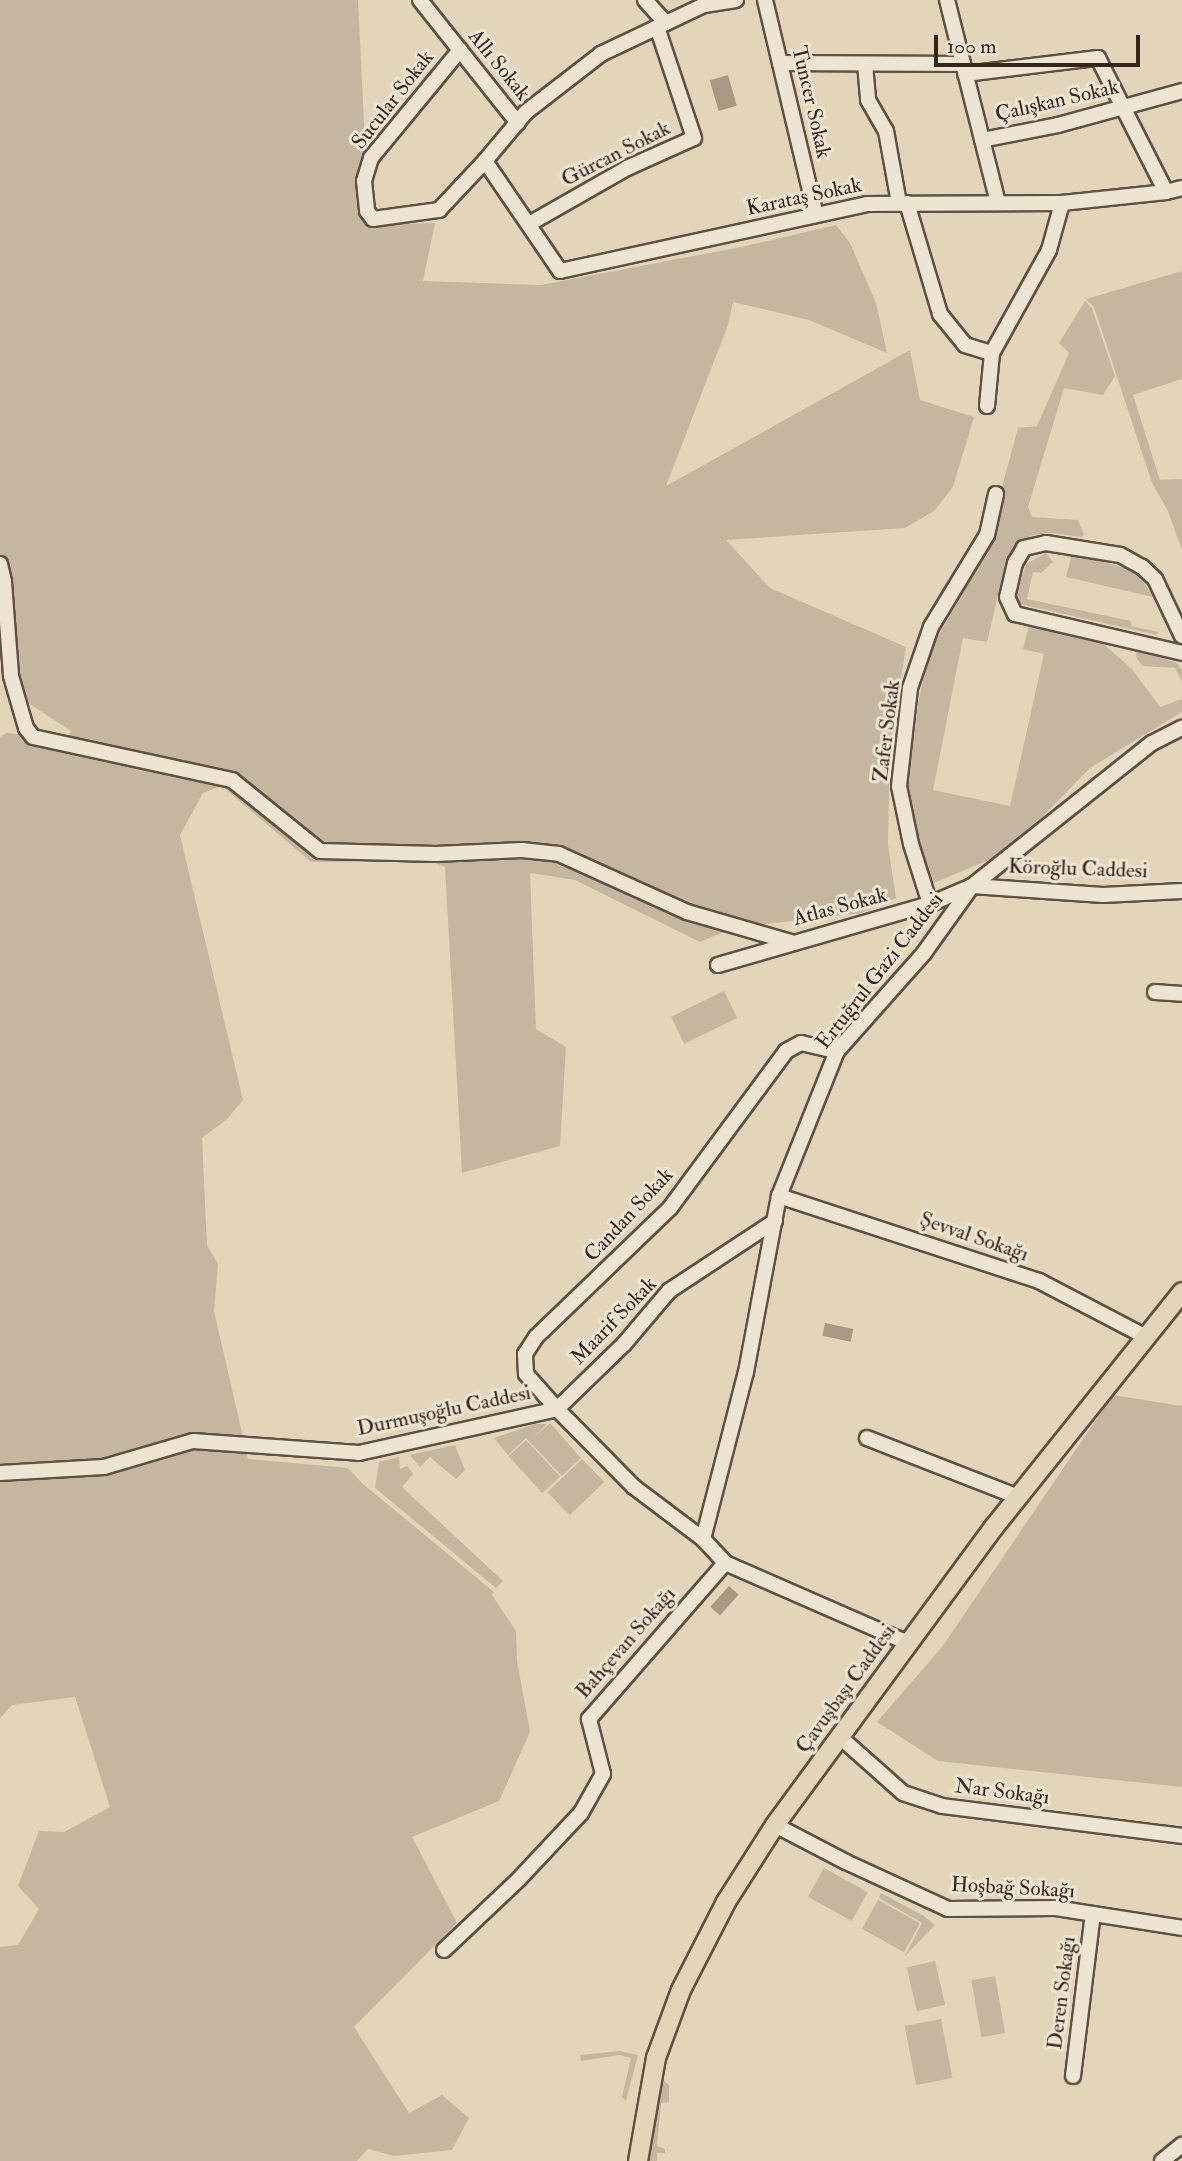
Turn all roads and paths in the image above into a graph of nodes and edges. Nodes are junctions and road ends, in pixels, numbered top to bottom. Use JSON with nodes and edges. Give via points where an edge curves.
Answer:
{"nodes":[{"id":1,"x":645,"y":0,"type":"edge"},
{"id":2,"x":731,"y":0,"type":"edge"},
{"id":3,"x":765,"y":0,"type":"edge"},
{"id":4,"x":947,"y":0,"type":"edge"},
{"id":5,"x":422,"y":1,"type":"edge"},
{"id":6,"x":662,"y":25,"type":"junction"},
{"id":7,"x":460,"y":50,"type":"junction"},
{"id":8,"x":780,"y":63,"type":"junction"},
{"id":9,"x":865,"y":64,"type":"junction"},
{"id":10,"x":964,"y":69,"type":"junction"},
{"id":11,"x":1182,"y":92,"type":"edge"},
{"id":12,"x":1124,"y":108,"type":"junction"},
{"id":13,"x":518,"y":123,"type":"junction"},
{"id":14,"x":982,"y":140,"type":"junction"},
{"id":15,"x":485,"y":161,"type":"junction"},
{"id":16,"x":1182,"y":188,"type":"edge"},
{"id":17,"x":1166,"y":192,"type":"junction"},
{"id":18,"x":1182,"y":200,"type":"edge"},
{"id":19,"x":903,"y":203,"type":"junction"},
{"id":20,"x":998,"y":203,"type":"junction"},
{"id":21,"x":1062,"y":203,"type":"junction"},
{"id":22,"x":816,"y":215,"type":"junction"},
{"id":23,"x":529,"y":224,"type":"junction"},
{"id":24,"x":992,"y":353,"type":"junction"},
{"id":25,"x":986,"y":406,"type":"dead end"},
{"id":26,"x":996,"y":494,"type":"dead end"},
{"id":27,"x":0,"y":564,"type":"edge"},
{"id":28,"x":1182,"y":636,"type":"edge"},
{"id":29,"x":1182,"y":653,"type":"edge"},
{"id":30,"x":1182,"y":728,"type":"edge"},
{"id":31,"x":972,"y":886,"type":"junction"},
{"id":32,"x":1182,"y":891,"type":"edge"},
{"id":33,"x":930,"y":904,"type":"junction"},
{"id":34,"x":791,"y":942,"type":"junction"},
{"id":35,"x":718,"y":965,"type":"dead end"},
{"id":36,"x":1155,"y":992,"type":"dead end"},
{"id":37,"x":1182,"y":994,"type":"edge"},
{"id":38,"x":837,"y":1051,"type":"junction"},
{"id":39,"x":779,"y":1196,"type":"junction"},
{"id":40,"x":775,"y":1221,"type":"junction"},
{"id":41,"x":1182,"y":1292,"type":"edge"},
{"id":42,"x":1146,"y":1337,"type":"junction"},
{"id":43,"x":557,"y":1409,"type":"junction"},
{"id":44,"x":867,"y":1438,"type":"dead end"},
{"id":45,"x":0,"y":1473,"type":"edge"},
{"id":46,"x":1018,"y":1497,"type":"junction"},
{"id":47,"x":703,"y":1539,"type":"junction"},
{"id":48,"x":724,"y":1563,"type":"junction"},
{"id":49,"x":908,"y":1643,"type":"junction"},
{"id":50,"x":840,"y":1737,"type":"junction"},
{"id":51,"x":775,"y":1825,"type":"junction"},
{"id":52,"x":1182,"y":1836,"type":"edge"},
{"id":53,"x":1093,"y":1914,"type":"junction"},
{"id":54,"x":1182,"y":1928,"type":"edge"},
{"id":55,"x":444,"y":1950,"type":"dead end"},
{"id":56,"x":1073,"y":2076,"type":"dead end"},
{"id":57,"x":1182,"y":2145,"type":"edge"},
{"id":58,"x":638,"y":2161,"type":"edge"},
{"id":59,"x":1161,"y":2161,"type":"edge"}],
"edges":[{"from":1,"to":6,"type":"street"},
{"from":2,"to":6,"type":"street","via":[[704,5]]},
{"from":3,"to":8,"type":"street","name":"Tuncer Sokak"},
{"from":4,"to":10,"type":"street"},
{"from":5,"to":7,"type":"street","name":"Allı Sokak"},
{"from":6,"to":13,"type":"street","via":[[600,54]]},
{"from":6,"to":23,"type":"street","name":"Gürcan Sokak","via":[[694,138],[627,168]]},
{"from":7,"to":13,"type":"street","name":"Allı Sokak"},
{"from":7,"to":15,"type":"street","name":"Sucular Sokak","via":[[371,158],[365,181],[366,206],[373,219],[439,210]]},
{"from":8,"to":9,"type":"street"},
{"from":8,"to":22,"type":"street","name":"Tuncer Sokak"},
{"from":9,"to":10,"type":"street"},
{"from":9,"to":19,"type":"street","via":[[868,100],[886,131]]},
{"from":10,"to":12,"type":"street","via":[[1098,58]]},
{"from":10,"to":14,"type":"street"},
{"from":11,"to":12,"type":"street","name":"Çalışkan Sokak"},
{"from":12,"to":14,"type":"street","name":"Çalışkan Sokak"},
{"from":12,"to":17,"type":"street"},
{"from":13,"to":15,"type":"street"},
{"from":14,"to":20,"type":"street"},
{"from":15,"to":23,"type":"street"},
{"from":16,"to":17,"type":"street"},
{"from":17,"to":18,"type":"street"},
{"from":17,"to":21,"type":"street"},
{"from":19,"to":20,"type":"street","name":"Karataş Sokak"},
{"from":19,"to":22,"type":"street","name":"Karataş Sokak","via":[[867,204]]},
{"from":19,"to":24,"type":"street","via":[[940,314],[965,345]]},
{"from":20,"to":21,"type":"street","name":"Karataş Sokak"},
{"from":21,"to":24,"type":"street","via":[[1049,250]]},
{"from":22,"to":23,"type":"street","name":"Karataş Sokak","via":[[559,271]]},
{"from":24,"to":25,"type":"street"},
{"from":26,"to":33,"type":"street","name":"Zafer Sokak","via":[[987,535],[931,627],[910,688],[899,786]]},
{"from":27,"to":34,"type":"street","via":[[10,676],[33,737],[232,780],[320,851],[436,854],[522,850],[559,854],[687,912]]},
{"from":28,"to":29,"type":"street","via":[[1154,579],[1120,555],[1046,542],[1024,548],[1015,563],[1007,597],[1015,614]]},
{"from":30,"to":31,"type":"street","name":"Ertuğrul Gazi Caddesi","via":[[1153,743]]},
{"from":31,"to":32,"type":"street","name":"Köroğlu Caddesi","via":[[1103,895]]},
{"from":31,"to":33,"type":"street","name":"Atlas Sokak"},
{"from":31,"to":38,"type":"street","name":"Ertuğrul Gazi Caddesi","via":[[924,953]]},
{"from":33,"to":34,"type":"street","name":"Atlas Sokak"},
{"from":34,"to":35,"type":"street","name":"Atlas Sokak"},
{"from":36,"to":37,"type":"street"},
{"from":38,"to":39,"type":"street","name":"Ertuğrul Gazi Caddesi"},
{"from":38,"to":43,"type":"street","name":"Candan Sokak","via":[[801,1043],[786,1051],[670,1208],[536,1337],[523,1364],[526,1374]]},
{"from":39,"to":40,"type":"street","name":"Ertuğrul Gazi Caddesi"},
{"from":39,"to":42,"type":"street","name":"Şevval Sokağı","via":[[1039,1281]]},
{"from":40,"to":43,"type":"street","name":"Maarif Sokak","via":[[669,1291],[624,1344]]},
{"from":40,"to":47,"type":"street","name":"Ertuğrul Gazi Caddesi","via":[[746,1372]]},
{"from":41,"to":42,"type":"main road","name":"Çavuşbaşı Caddesi"},
{"from":42,"to":46,"type":"main road","name":"Çavuşbaşı Caddesi"},
{"from":43,"to":45,"type":"street","name":"Durmuşoğlu Caddesi","via":[[359,1453],[192,1441],[104,1467]]},
{"from":43,"to":47,"type":"street","name":"Durmuşoğlu Caddesi","via":[[634,1487]]},
{"from":44,"to":46,"type":"street"},
{"from":46,"to":49,"type":"main road","name":"Çavuşbaşı Caddesi"},
{"from":47,"to":48,"type":"street","name":"Durmuşoğlu Caddesi"},
{"from":48,"to":49,"type":"street","name":"Durmuşoğlu Caddesi"},
{"from":48,"to":55,"type":"street","name":"Bahçevan Sokağı","via":[[589,1719],[603,1774],[581,1813]]},
{"from":49,"to":50,"type":"main road","name":"Çavuşbaşı Caddesi"},
{"from":50,"to":51,"type":"main road","name":"Çavuşbaşı Caddesi"},
{"from":50,"to":52,"type":"street","name":"Nar Sokağı","via":[[903,1793],[942,1805]]},
{"from":51,"to":53,"type":"street","name":"Hoşbağ Sokağı","via":[[948,1909],[1055,1908]]},
{"from":51,"to":58,"type":"main road","name":"Çavuşbaşı Caddesi","via":[[726,1902],[681,1990],[656,2057]]},
{"from":53,"to":54,"type":"street","name":"Hoşbağ Sokağı"},
{"from":53,"to":56,"type":"street","name":"Deren Sokağı"},
{"from":57,"to":59,"type":"street"}]}
